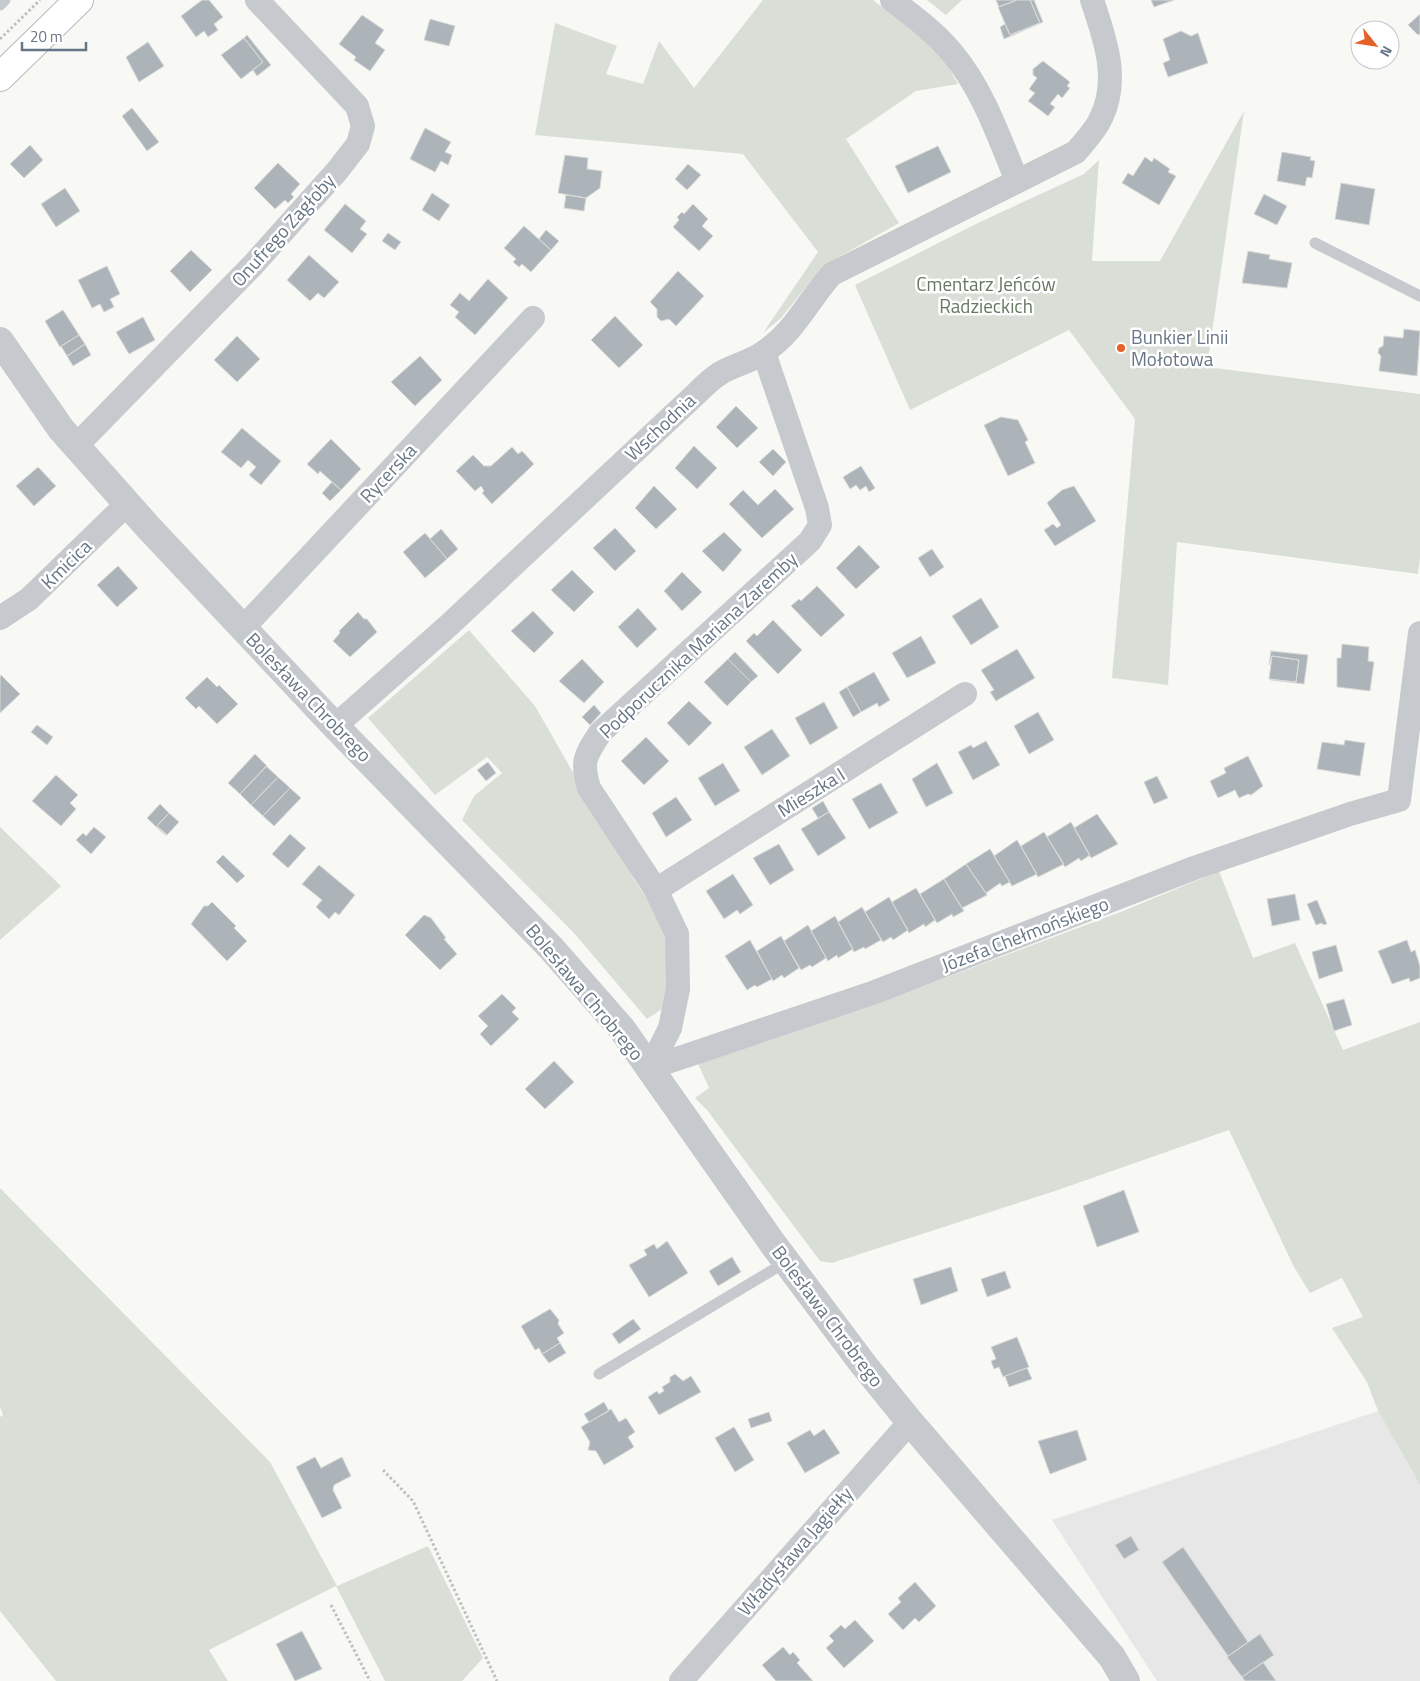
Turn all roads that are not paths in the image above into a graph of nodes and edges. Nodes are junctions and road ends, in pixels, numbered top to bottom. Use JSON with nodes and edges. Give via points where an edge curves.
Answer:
{"nodes":[{"id":1,"x":5,"y":0,"type":"edge"},
{"id":2,"x":79,"y":0,"type":"edge"},
{"id":3,"x":257,"y":0,"type":"edge"},
{"id":4,"x":892,"y":0,"type":"edge"},
{"id":5,"x":1092,"y":0,"type":"edge"},
{"id":6,"x":0,"y":5,"type":"edge"},
{"id":7,"x":0,"y":77,"type":"edge"},
{"id":8,"x":1017,"y":181,"type":"junction"},
{"id":9,"x":1315,"y":243,"type":"dead end"},
{"id":10,"x":1420,"y":296,"type":"edge"},
{"id":11,"x":532,"y":318,"type":"dead end"},
{"id":12,"x":0,"y":341,"type":"edge"},
{"id":13,"x":764,"y":353,"type":"junction"},
{"id":14,"x":76,"y":446,"type":"junction"},
{"id":15,"x":127,"y":504,"type":"junction"},
{"id":16,"x":0,"y":618,"type":"edge"},
{"id":17,"x":243,"y":628,"type":"junction"},
{"id":18,"x":1420,"y":633,"type":"edge"},
{"id":19,"x":966,"y":694,"type":"dead end"},
{"id":20,"x":336,"y":726,"type":"junction"},
{"id":21,"x":656,"y":890,"type":"junction"},
{"id":22,"x":650,"y":1068,"type":"junction"},
{"id":23,"x":787,"y":1262,"type":"junction"},
{"id":24,"x":599,"y":1374,"type":"dead end"},
{"id":25,"x":910,"y":1422,"type":"junction"},
{"id":26,"x":681,"y":1681,"type":"edge"},
{"id":27,"x":1126,"y":1681,"type":"edge"}],
"edges":[{"from":1,"to":6,"type":"lane"},
{"from":2,"to":7,"type":"main road"},
{"from":3,"to":14,"type":"street","name":"Onufrego Zagłoby","via":[[357,106],[363,126],[358,144],[252,266]]},
{"from":4,"to":8,"type":"street","via":[[952,53],[974,84]]},
{"from":5,"to":8,"type":"street","name":"Wschodnia","via":[[1110,60],[1111,91],[1101,119],[1076,152]]},
{"from":8,"to":13,"type":"street","name":"Wschodnia","via":[[832,274],[789,330]]},
{"from":9,"to":10,"type":"lane"},
{"from":11,"to":17,"type":"street","name":"Rycerska"},
{"from":12,"to":14,"type":"street","name":"Bolesława Chrobrego"},
{"from":13,"to":20,"type":"street","name":"Wschodnia","via":[[718,374]]},
{"from":13,"to":21,"type":"street","name":"Podporucznika Mariana Zaremby","via":[[820,525],[803,548],[600,733],[586,755],[584,770],[589,788]]},
{"from":14,"to":15,"type":"street","name":"Bolesława Chrobrego"},
{"from":15,"to":16,"type":"street","name":"Kmicica","via":[[29,599]]},
{"from":15,"to":17,"type":"street","name":"Bolesława Chrobrego"},
{"from":17,"to":20,"type":"street","name":"Bolesława Chrobrego"},
{"from":18,"to":22,"type":"street","name":"Józefa Chełmońskiego","via":[[1399,800],[1194,868],[875,992]]},
{"from":19,"to":21,"type":"street","name":"Mieszka I"},
{"from":20,"to":22,"type":"street","name":"Bolesława Chrobrego","via":[[552,948],[622,1029]]},
{"from":21,"to":22,"type":"street","name":"Podporucznika Mariana Zaremby","via":[[677,934],[678,989],[670,1028]]},
{"from":22,"to":23,"type":"street","name":"Bolesława Chrobrego"},
{"from":23,"to":24,"type":"lane"},
{"from":23,"to":25,"type":"street","name":"Bolesława Chrobrego"},
{"from":25,"to":26,"type":"street","name":"Władysława Jagiełły"},
{"from":25,"to":27,"type":"street","name":"Bolesława Chrobrego","via":[[1093,1634]]}]}
